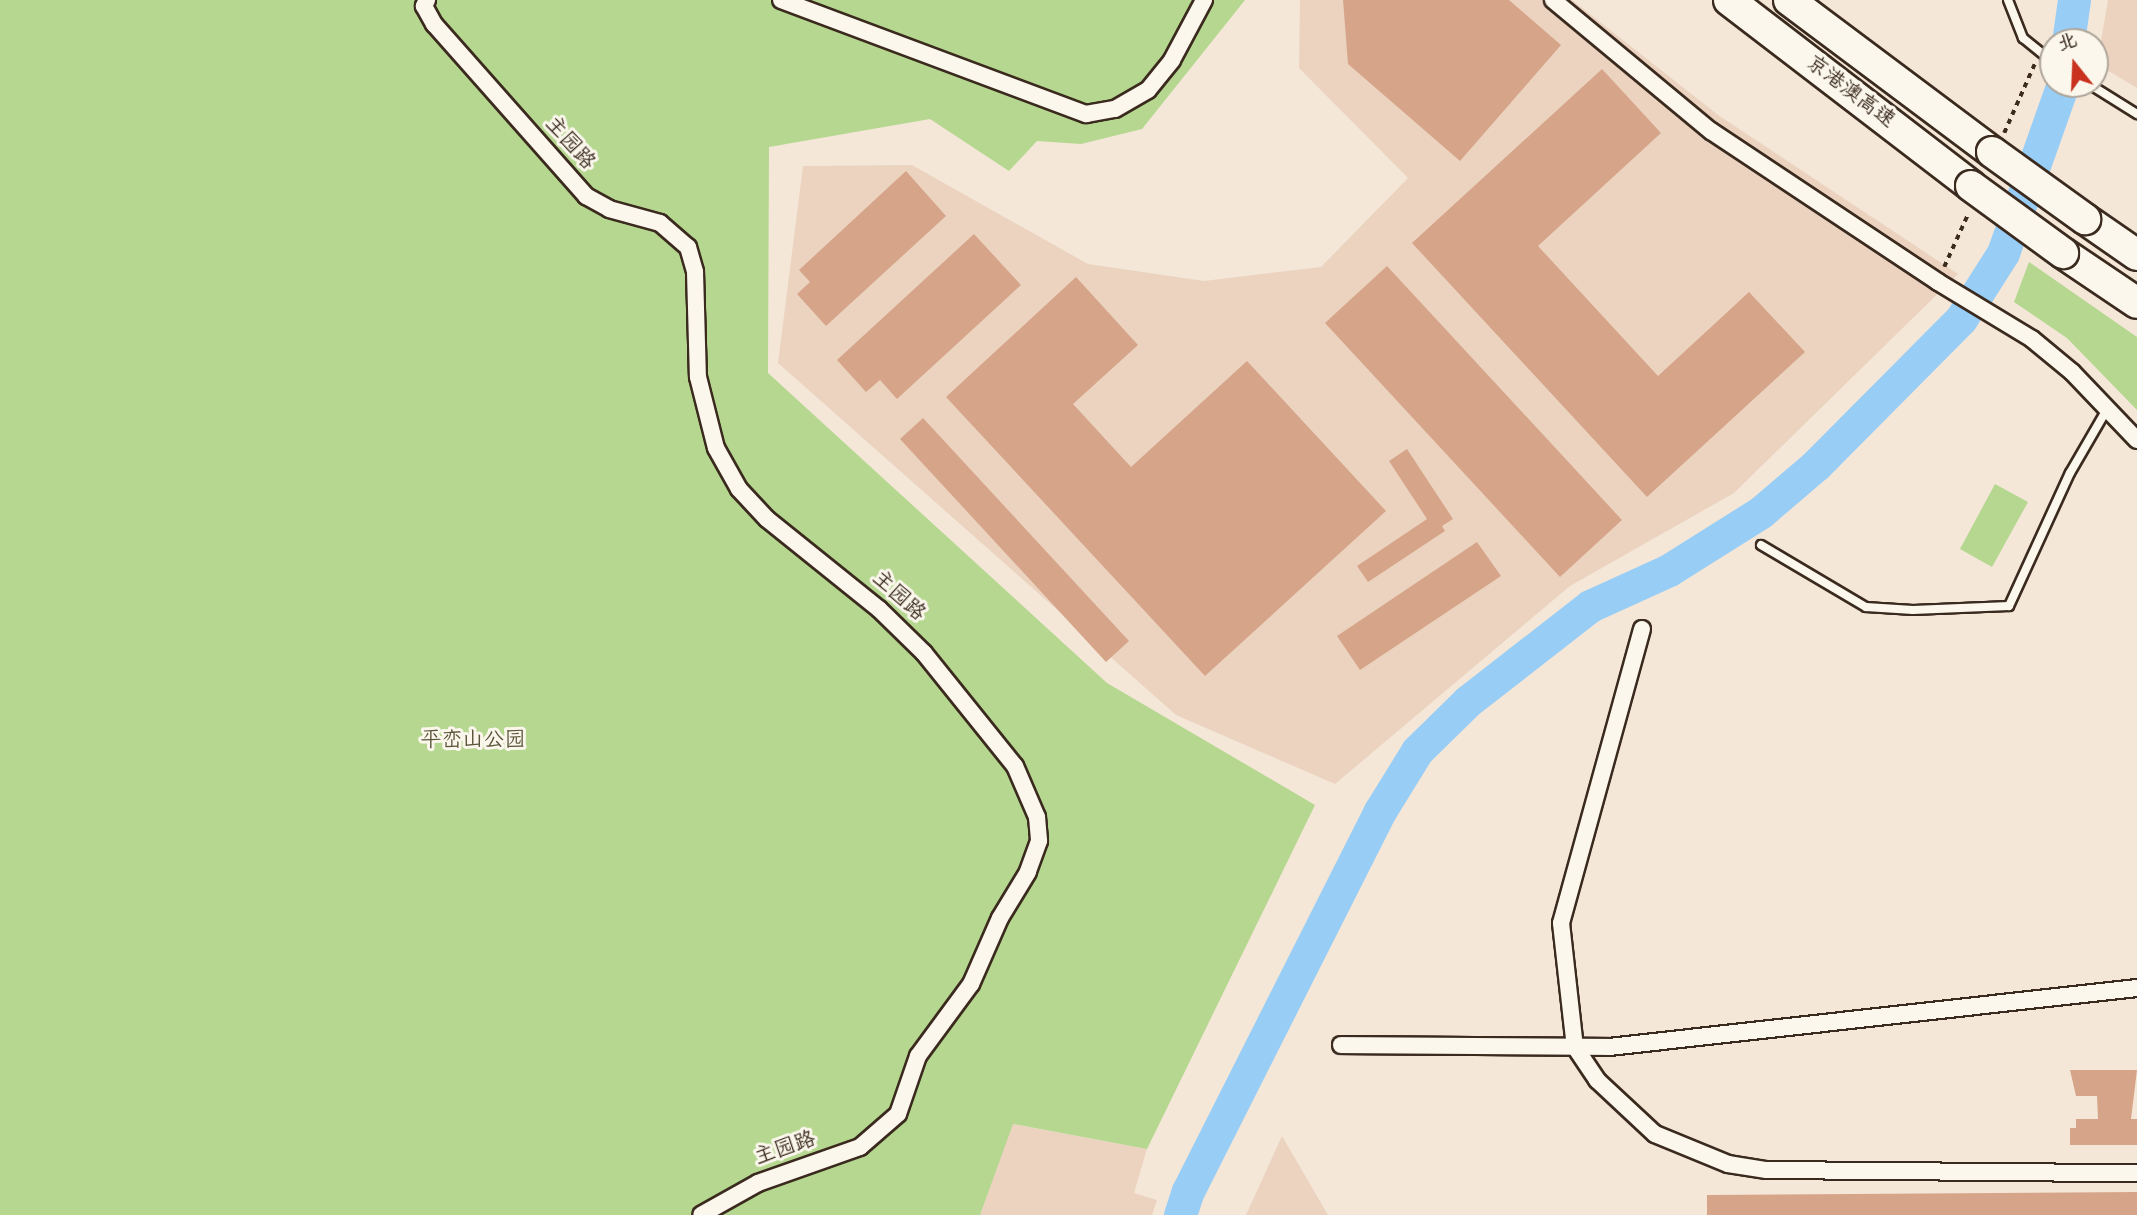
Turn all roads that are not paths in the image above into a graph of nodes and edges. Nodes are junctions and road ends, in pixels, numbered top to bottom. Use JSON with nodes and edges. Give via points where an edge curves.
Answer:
{"nodes":[{"id":1,"x":427,"y":0,"type":"edge"},
{"id":2,"x":781,"y":0,"type":"edge"},
{"id":3,"x":1204,"y":0,"type":"edge"},
{"id":4,"x":1553,"y":0,"type":"edge"},
{"id":5,"x":1729,"y":0,"type":"edge"},
{"id":6,"x":1789,"y":0,"type":"edge"},
{"id":7,"x":2008,"y":0,"type":"edge"},
{"id":8,"x":2039,"y":53,"type":"edge"},
{"id":9,"x":2109,"y":96,"type":"edge"},
{"id":10,"x":2137,"y":114,"type":"edge"},
{"id":11,"x":2137,"y":255,"type":"edge"},
{"id":12,"x":2137,"y":303,"type":"edge"},
{"id":13,"x":2106,"y":411,"type":"junction"},
{"id":14,"x":2137,"y":440,"type":"edge"},
{"id":15,"x":1761,"y":545,"type":"dead end"},
{"id":16,"x":1642,"y":629,"type":"dead end"},
{"id":17,"x":2137,"y":988,"type":"edge"},
{"id":18,"x":1341,"y":1045,"type":"dead end"},
{"id":19,"x":1575,"y":1047,"type":"junction"},
{"id":20,"x":2137,"y":1173,"type":"edge"},
{"id":21,"x":701,"y":1215,"type":"edge"}],
"edges":[{"from":1,"to":21,"type":"street","name":"主园路","via":[[424,6],[434,24],[586,196],[608,209],[660,223],[688,247],[694,265],[698,377],[716,448],[738,489],[925,653],[1015,766],[1037,817],[1038,841],[1028,872],[1000,918],[971,984],[923,1047],[898,1114],[860,1147],[758,1183]]},
{"from":2,"to":3,"type":"street","via":[[1086,114],[1115,109],[1148,90],[1172,60]]},
{"from":4,"to":13,"type":"street","via":[[1712,131],[2053,355]]},
{"from":5,"to":12,"type":"highway","name":"京港澳高速","bridge":true,"via":[[1971,186]]},
{"from":6,"to":11,"type":"highway","name":"京港澳高速","bridge":true},
{"from":7,"to":8,"type":"lane","via":[[2023,38]]},
{"from":9,"to":10,"type":"lane"},
{"from":13,"to":14,"type":"street"},
{"from":13,"to":15,"type":"lane","via":[[2070,473],[2008,606],[1866,607]]},
{"from":16,"to":19,"type":"street","via":[[1561,923]]},
{"from":17,"to":19,"type":"street","via":[[1609,1047]]},
{"from":18,"to":19,"type":"street"},
{"from":19,"to":20,"type":"street","via":[[1624,1110],[1678,1146],[1728,1164],[1767,1170]]}]}
